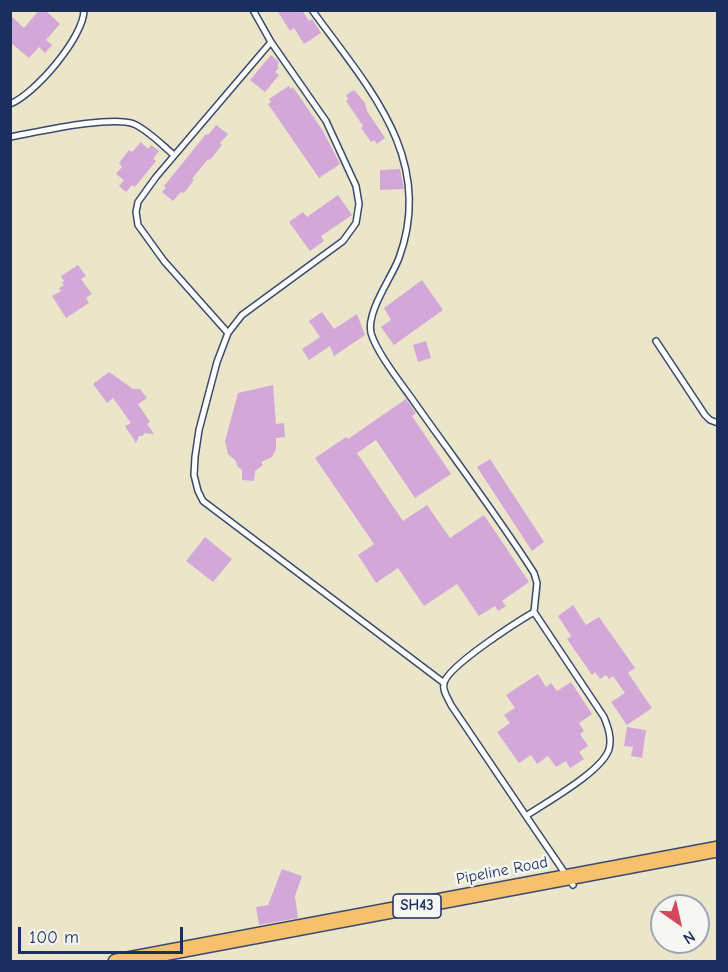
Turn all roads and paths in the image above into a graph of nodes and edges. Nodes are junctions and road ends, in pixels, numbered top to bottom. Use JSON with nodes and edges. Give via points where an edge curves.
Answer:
{"nodes":[{"id":1,"x":84,"y":10,"type":"edge"},
{"id":2,"x":253,"y":10,"type":"edge"},
{"id":3,"x":312,"y":10,"type":"edge"},
{"id":4,"x":271,"y":42,"type":"junction"},
{"id":5,"x":10,"y":104,"type":"edge"},
{"id":6,"x":10,"y":137,"type":"edge"},
{"id":7,"x":174,"y":155,"type":"junction"},
{"id":8,"x":228,"y":333,"type":"junction"},
{"id":9,"x":656,"y":341,"type":"dead end"},
{"id":10,"x":717,"y":423,"type":"edge"},
{"id":11,"x":534,"y":612,"type":"junction"},
{"id":12,"x":444,"y":683,"type":"junction"},
{"id":13,"x":526,"y":816,"type":"junction"},
{"id":14,"x":714,"y":854,"type":"edge"},
{"id":15,"x":571,"y":881,"type":"junction"},
{"id":16,"x":116,"y":962,"type":"edge"},
{"id":17,"x":169,"y":962,"type":"edge"}],
"edges":[{"from":1,"to":5,"type":"lane","via":[[82,25],[38,86]]},
{"from":2,"to":4,"type":"lane"},
{"from":3,"to":11,"type":"lane","via":[[394,130],[406,167],[408,228],[370,330],[403,387],[534,573]]},
{"from":4,"to":7,"type":"lane"},
{"from":4,"to":8,"type":"lane","via":[[326,121],[356,186],[359,204],[356,223],[343,241],[242,315]]},
{"from":6,"to":7,"type":"lane","via":[[114,120],[133,124]]},
{"from":7,"to":8,"type":"lane","via":[[138,202],[138,225],[164,261]]},
{"from":8,"to":12,"type":"lane","via":[[199,430],[194,475],[203,501]]},
{"from":9,"to":10,"type":"lane","via":[[705,415]]},
{"from":11,"to":12,"type":"lane","via":[[468,658]]},
{"from":11,"to":13,"type":"lane","via":[[604,717],[609,750],[593,770]]},
{"from":12,"to":13,"type":"lane","via":[[451,705]]},
{"from":13,"to":15,"type":"lane"},
{"from":14,"to":15,"type":"main road","name":"Pipeline Road","number":"SH43"},
{"from":15,"to":16,"type":"main road","name":"Pipeline Road","number":"SH43"},
{"from":15,"to":17,"type":"main road","name":"Pipeline Road","number":"SH43"}]}
